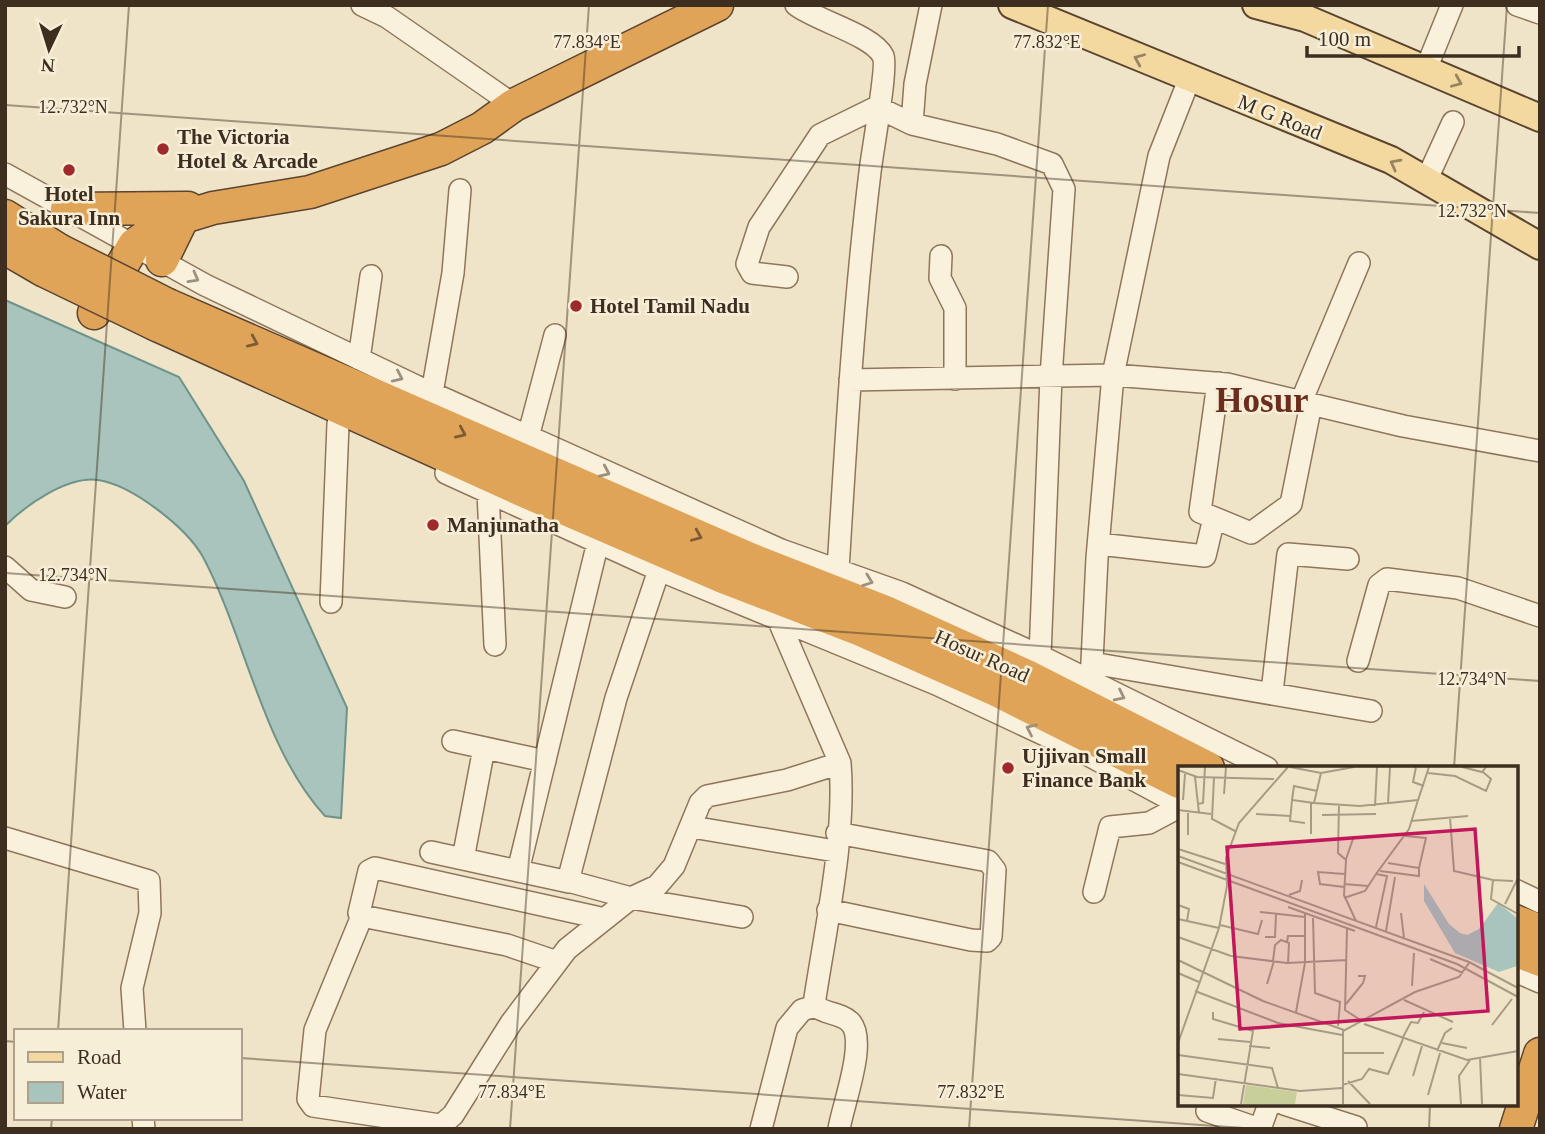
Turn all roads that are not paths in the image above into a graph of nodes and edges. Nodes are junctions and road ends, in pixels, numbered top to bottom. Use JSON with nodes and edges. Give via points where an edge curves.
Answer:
{"nodes":[{"id":1,"x":362,"y":5,"type":"edge"},
{"id":2,"x":717,"y":5,"type":"edge"},
{"id":3,"x":796,"y":5,"type":"edge"},
{"id":4,"x":931,"y":5,"type":"edge"},
{"id":5,"x":1012,"y":5,"type":"edge"},
{"id":6,"x":1256,"y":5,"type":"edge"},
{"id":7,"x":1452,"y":5,"type":"edge"},
{"id":8,"x":1517,"y":5,"type":"edge"},
{"id":9,"x":1540,"y":13,"type":"edge"},
{"id":10,"x":402,"y":14,"type":"edge"},
{"id":11,"x":1426,"y":69,"type":"junction"},
{"id":12,"x":1189,"y":80,"type":"junction"},
{"id":13,"x":514,"y":105,"type":"junction"},
{"id":14,"x":877,"y":107,"type":"junction"},
{"id":15,"x":1540,"y":118,"type":"edge"},
{"id":16,"x":1453,"y":122,"type":"dead end"},
{"id":17,"x":912,"y":124,"type":"junction"},
{"id":18,"x":5,"y":174,"type":"edge"},
{"id":19,"x":1426,"y":181,"type":"junction"},
{"id":20,"x":460,"y":190,"type":"dead end"},
{"id":21,"x":213,"y":208,"type":"junction"},
{"id":22,"x":66,"y":209,"type":"junction"},
{"id":23,"x":5,"y":216,"type":"edge"},
{"id":24,"x":183,"y":217,"type":"junction"},
{"id":25,"x":134,"y":245,"type":"junction"},
{"id":26,"x":1540,"y":246,"type":"edge"},
{"id":27,"x":5,"y":248,"type":"edge"},
{"id":28,"x":941,"y":256,"type":"dead end"},
{"id":29,"x":51,"y":260,"type":"junction"},
{"id":30,"x":162,"y":260,"type":"junction"},
{"id":31,"x":5,"y":264,"type":"edge"},
{"id":32,"x":1359,"y":264,"type":"dead end"},
{"id":33,"x":371,"y":276,"type":"dead end"},
{"id":34,"x":787,"y":276,"type":"dead end"},
{"id":35,"x":94,"y":313,"type":"junction"},
{"id":36,"x":555,"y":335,"type":"dead end"},
{"id":37,"x":359,"y":359,"type":"junction"},
{"id":38,"x":1113,"y":375,"type":"junction"},
{"id":39,"x":1051,"y":377,"type":"junction"},
{"id":40,"x":955,"y":379,"type":"junction"},
{"id":41,"x":850,"y":380,"type":"junction"},
{"id":42,"x":1218,"y":383,"type":"junction"},
{"id":43,"x":432,"y":393,"type":"junction"},
{"id":44,"x":1306,"y":403,"type":"junction"},
{"id":45,"x":338,"y":424,"type":"junction"},
{"id":46,"x":528,"y":437,"type":"junction"},
{"id":47,"x":1540,"y":451,"type":"edge"},
{"id":48,"x":488,"y":492,"type":"junction"},
{"id":49,"x":1214,"y":518,"type":"junction"},
{"id":50,"x":598,"y":542,"type":"junction"},
{"id":51,"x":1098,"y":544,"type":"junction"},
{"id":52,"x":1348,"y":559,"type":"dead end"},
{"id":53,"x":735,"y":566,"type":"junction"},
{"id":54,"x":5,"y":567,"type":"edge"},
{"id":55,"x":659,"y":570,"type":"junction"},
{"id":56,"x":838,"y":570,"type":"junction"},
{"id":57,"x":65,"y":597,"type":"dead end"},
{"id":58,"x":331,"y":602,"type":"dead end"},
{"id":59,"x":1540,"y":615,"type":"edge"},
{"id":60,"x":778,"y":619,"type":"junction"},
{"id":61,"x":495,"y":645,"type":"dead end"},
{"id":62,"x":1040,"y":656,"type":"junction"},
{"id":63,"x":1358,"y":661,"type":"dead end"},
{"id":64,"x":1092,"y":672,"type":"junction"},
{"id":65,"x":1272,"y":692,"type":"junction"},
{"id":66,"x":1371,"y":711,"type":"dead end"},
{"id":67,"x":453,"y":741,"type":"dead end"},
{"id":68,"x":484,"y":748,"type":"junction"},
{"id":69,"x":545,"y":761,"type":"junction"},
{"id":70,"x":840,"y":763,"type":"junction"},
{"id":71,"x":1204,"y":766,"type":"edge"},
{"id":72,"x":1263,"y":766,"type":"edge"},
{"id":73,"x":1178,"y":782,"type":"edge"},
{"id":74,"x":1178,"y":805,"type":"edge"},
{"id":75,"x":1178,"y":807,"type":"edge"},
{"id":76,"x":692,"y":827,"type":"junction"},
{"id":77,"x":5,"y":838,"type":"edge"},
{"id":78,"x":836,"y":842,"type":"junction"},
{"id":79,"x":432,"y":852,"type":"dead end"},
{"id":80,"x":463,"y":859,"type":"junction"},
{"id":81,"x":518,"y":871,"type":"junction"},
{"id":82,"x":569,"y":882,"type":"junction"},
{"id":83,"x":1517,"y":891,"type":"edge"},
{"id":84,"x":1094,"y":892,"type":"dead end"},
{"id":85,"x":631,"y":898,"type":"junction"},
{"id":86,"x":1540,"y":902,"type":"edge"},
{"id":87,"x":828,"y":910,"type":"junction"},
{"id":88,"x":362,"y":916,"type":"junction"},
{"id":89,"x":742,"y":917,"type":"dead end"},
{"id":90,"x":604,"y":919,"type":"junction"},
{"id":91,"x":1517,"y":922,"type":"edge"},
{"id":92,"x":1540,"y":931,"type":"edge"},
{"id":93,"x":1517,"y":951,"type":"edge"},
{"id":94,"x":1540,"y":960,"type":"edge"},
{"id":95,"x":557,"y":962,"type":"junction"},
{"id":96,"x":1517,"y":972,"type":"edge"},
{"id":97,"x":1540,"y":982,"type":"edge"},
{"id":98,"x":815,"y":1006,"type":"junction"},
{"id":99,"x":135,"y":1029,"type":"edge"},
{"id":100,"x":1540,"y":1054,"type":"edge"},
{"id":101,"x":1268,"y":1106,"type":"edge"},
{"id":102,"x":1290,"y":1106,"type":"edge"},
{"id":103,"x":1540,"y":1110,"type":"edge"},
{"id":104,"x":1207,"y":1111,"type":"dead end"},
{"id":105,"x":439,"y":1127,"type":"edge"},
{"id":106,"x":1356,"y":1127,"type":"edge"},
{"id":107,"x":761,"y":1129,"type":"edge"},
{"id":108,"x":839,"y":1129,"type":"edge"},
{"id":109,"x":1259,"y":1129,"type":"edge"},
{"id":110,"x":1516,"y":1129,"type":"edge"},
{"id":111,"x":1534,"y":1129,"type":"edge"}],
"edges":[{"from":1,"to":10,"type":"street"},
{"from":2,"to":13,"type":"highway"},
{"from":3,"to":14,"type":"street","via":[[872,44],[883,55],[886,68]]},
{"from":4,"to":17,"type":"street"},
{"from":12,"to":5,"type":"main road","name":"M G Road","one_way":true},
{"from":6,"to":11,"type":"main road","via":[[1305,18]]},
{"from":7,"to":11,"type":"street"},
{"from":8,"to":9,"type":"street"},
{"from":10,"to":13,"type":"street"},
{"from":11,"to":15,"type":"main road","one_way":true},
{"from":19,"to":12,"type":"main road","name":"M G Road","one_way":true,"via":[[1391,160]]},
{"from":12,"to":38,"type":"street","via":[[1159,156]]},
{"from":13,"to":21,"type":"highway","via":[[441,149],[310,191]]},
{"from":14,"to":17,"type":"street"},
{"from":14,"to":34,"type":"street","via":[[820,135],[759,227],[748,270]]},
{"from":14,"to":41,"type":"street"},
{"from":16,"to":19,"type":"street"},
{"from":17,"to":39,"type":"street","via":[[997,144],[1052,164],[1064,189]]},
{"from":18,"to":22,"type":"street"},
{"from":19,"to":26,"type":"main road","name":"M G Road"},
{"from":20,"to":43,"type":"street","via":[[453,273]]},
{"from":21,"to":22,"type":"highway"},
{"from":21,"to":24,"type":"highway"},
{"from":22,"to":25,"type":"street"},
{"from":23,"to":29,"type":"highway"},
{"from":24,"to":25,"type":"highway","via":[[167,222]]},
{"from":24,"to":30,"type":"highway"},
{"from":25,"to":30,"type":"street"},
{"from":25,"to":35,"type":"highway"},
{"from":27,"to":29,"type":"highway"},
{"from":28,"to":40,"type":"street","via":[[940,278],[954,308]]},
{"from":29,"to":53,"type":"highway","bridge":true,"via":[[162,315]]},
{"from":30,"to":37,"type":"street","one_way":true},
{"from":31,"to":35,"type":"street"},
{"from":32,"to":44,"type":"street"},
{"from":33,"to":37,"type":"street"},
{"from":35,"to":45,"type":"street"},
{"from":36,"to":46,"type":"street"},
{"from":37,"to":43,"type":"street","one_way":true},
{"from":38,"to":39,"type":"street"},
{"from":38,"to":42,"type":"street"},
{"from":38,"to":51,"type":"street"},
{"from":39,"to":40,"type":"street"},
{"from":39,"to":62,"type":"street"},
{"from":40,"to":41,"type":"street"},
{"from":41,"to":56,"type":"street"},
{"from":42,"to":44,"type":"street"},
{"from":42,"to":49,"type":"street","via":[[1200,512]]},
{"from":43,"to":46,"type":"street"},
{"from":44,"to":47,"type":"street"},
{"from":44,"to":49,"type":"street","via":[[1291,504],[1251,533]]},
{"from":45,"to":48,"type":"street"},
{"from":45,"to":58,"type":"street"},
{"from":46,"to":53,"type":"street","one_way":true},
{"from":48,"to":50,"type":"street"},
{"from":48,"to":61,"type":"street"},
{"from":49,"to":51,"type":"street","via":[[1205,556]]},
{"from":50,"to":55,"type":"street"},
{"from":50,"to":69,"type":"street"},
{"from":51,"to":64,"type":"street"},
{"from":52,"to":65,"type":"street","via":[[1288,554]]},
{"from":53,"to":55,"type":"street"},
{"from":53,"to":56,"type":"street"},
{"from":53,"to":60,"type":"street"},
{"from":53,"to":71,"type":"highway","name":"Hosur Road","via":[[888,614],[1027,676]]},
{"from":53,"to":73,"type":"highway","name":"Hosur Road"},
{"from":54,"to":57,"type":"street","via":[[31,590]]},
{"from":55,"to":82,"type":"street","via":[[616,698]]},
{"from":56,"to":62,"type":"street","one_way":true,"via":[[902,593]]},
{"from":59,"to":63,"type":"street","via":[[1458,588],[1387,579],[1379,585]]},
{"from":60,"to":70,"type":"street"},
{"from":74,"to":60,"type":"street","one_way":true,"via":[[1090,756],[936,684]]},
{"from":62,"to":64,"type":"street"},
{"from":64,"to":65,"type":"street"},
{"from":64,"to":72,"type":"street","one_way":true},
{"from":65,"to":66,"type":"street"},
{"from":67,"to":68,"type":"street"},
{"from":68,"to":69,"type":"street"},
{"from":68,"to":80,"type":"street"},
{"from":69,"to":81,"type":"street"},
{"from":70,"to":76,"type":"street","via":[[787,780],[707,796]]},
{"from":70,"to":78,"type":"street"},
{"from":75,"to":84,"type":"street","via":[[1149,823],[1110,827]]},
{"from":76,"to":78,"type":"street"},
{"from":76,"to":85,"type":"street","via":[[674,866],[657,886]]},
{"from":77,"to":99,"type":"street","via":[[149,881],[150,913],[132,988]]},
{"from":78,"to":87,"type":"street"},
{"from":78,"to":87,"type":"street","via":[[988,861],[995,870],[991,937],[971,940]]},
{"from":79,"to":80,"type":"street"},
{"from":80,"to":81,"type":"street"},
{"from":81,"to":82,"type":"street"},
{"from":82,"to":85,"type":"street"},
{"from":83,"to":86,"type":"street"},
{"from":85,"to":89,"type":"street"},
{"from":85,"to":90,"type":"street"},
{"from":87,"to":98,"type":"street"},
{"from":88,"to":90,"type":"street","via":[[369,871],[374,868]]},
{"from":88,"to":95,"type":"street","via":[[507,945]]},
{"from":88,"to":105,"type":"street","via":[[315,1030],[308,1099],[313,1105]]},
{"from":90,"to":95,"type":"street"},
{"from":91,"to":92,"type":"highway"},
{"from":93,"to":94,"type":"highway"},
{"from":95,"to":105,"type":"street","via":[[511,1023],[453,1115]]},
{"from":96,"to":97,"type":"street"},
{"from":98,"to":107,"type":"street","via":[[802,1010],[787,1028]]},
{"from":98,"to":108,"type":"street","via":[[847,1019],[855,1029],[857,1048]]},
{"from":100,"to":110,"type":"highway"},
{"from":101,"to":109,"type":"street"},
{"from":102,"to":106,"type":"street"},
{"from":103,"to":111,"type":"highway"},
{"from":104,"to":109,"type":"street"}]}
